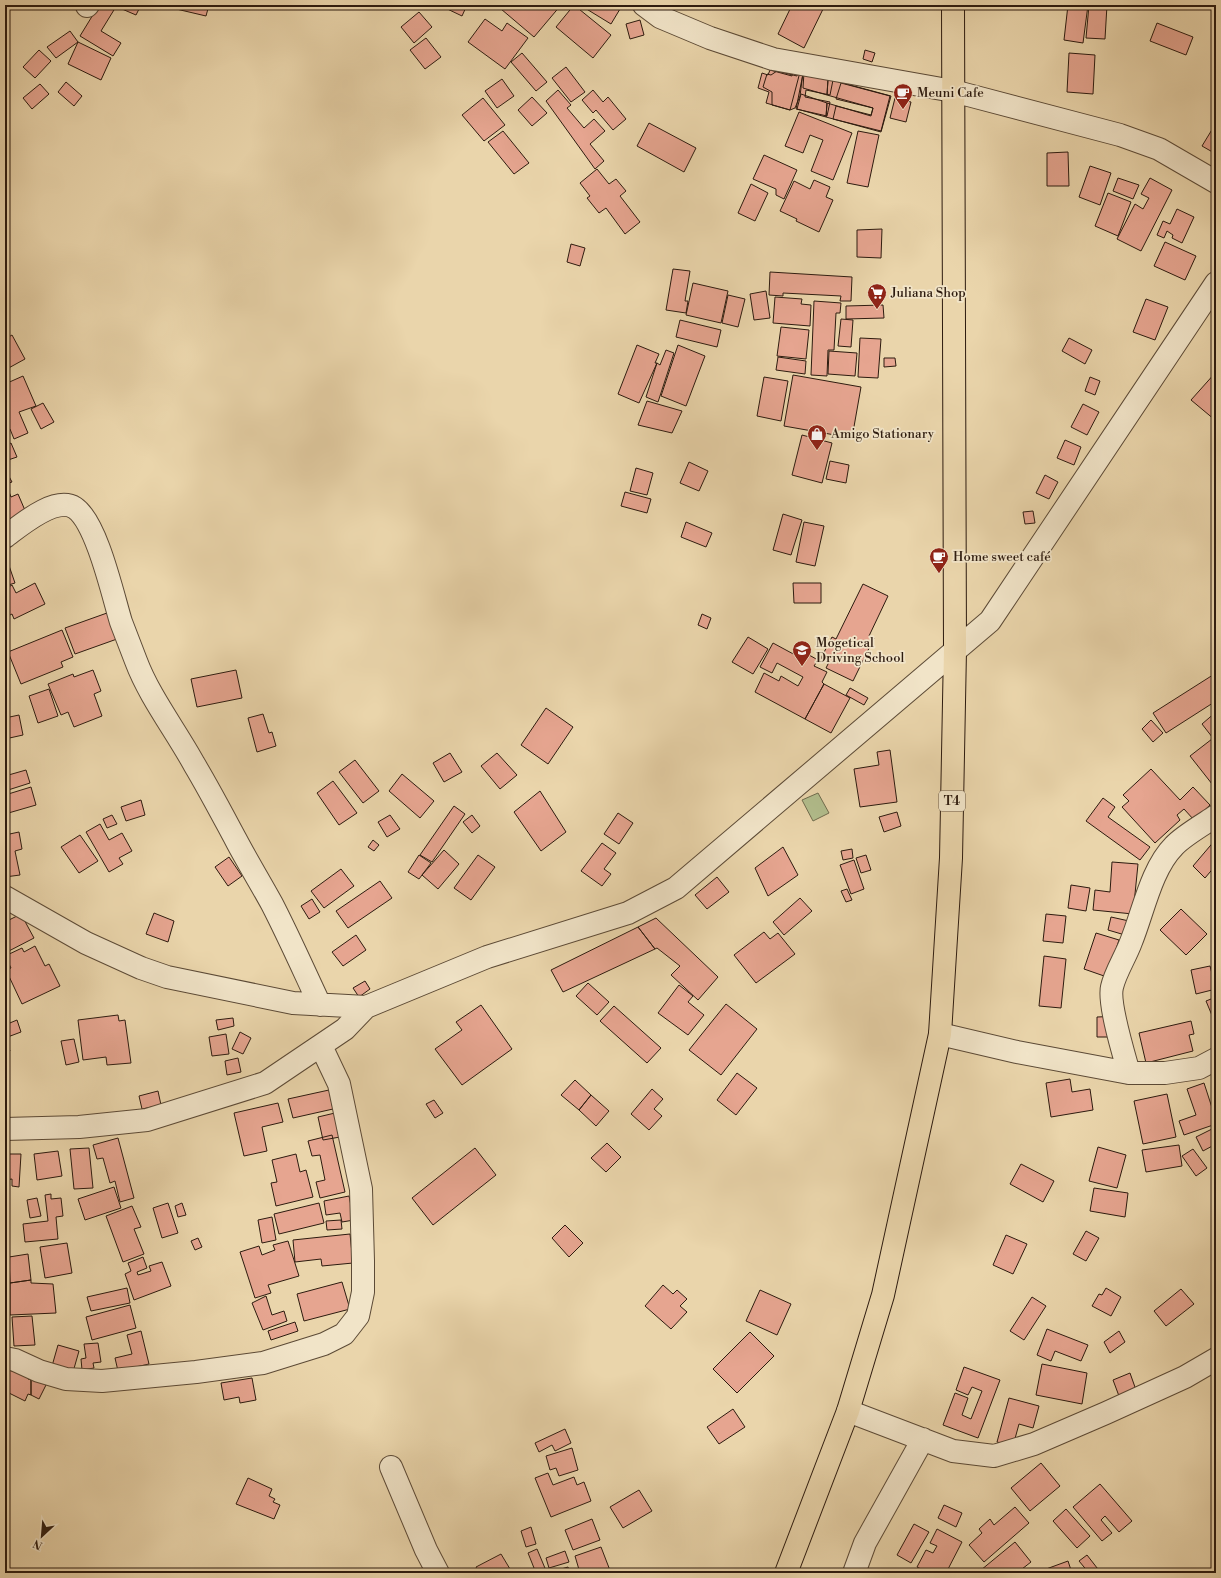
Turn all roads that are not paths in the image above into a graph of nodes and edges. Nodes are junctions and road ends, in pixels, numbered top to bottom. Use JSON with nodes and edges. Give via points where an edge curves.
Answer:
{"nodes":[{"id":1,"x":644,"y":5,"type":"edge"},
{"id":2,"x":953,"y":5,"type":"edge"},
{"id":3,"x":953,"y":91,"type":"junction"},
{"id":4,"x":1216,"y":182,"type":"edge"},
{"id":5,"x":1216,"y":283,"type":"edge"},
{"id":6,"x":5,"y":537,"type":"edge"},
{"id":7,"x":955,"y":650,"type":"junction"},
{"id":8,"x":1216,"y":816,"type":"edge"},
{"id":9,"x":5,"y":897,"type":"edge"},
{"id":10,"x":320,"y":1005,"type":"junction"},
{"id":11,"x":366,"y":1007,"type":"junction"},
{"id":12,"x":940,"y":1034,"type":"junction"},
{"id":13,"x":321,"y":1046,"type":"junction"},
{"id":14,"x":1216,"y":1059,"type":"edge"},
{"id":15,"x":1129,"y":1073,"type":"junction"},
{"id":16,"x":5,"y":1129,"type":"edge"},
{"id":17,"x":5,"y":1358,"type":"edge"},
{"id":18,"x":1216,"y":1359,"type":"edge"},
{"id":19,"x":848,"y":1411,"type":"junction"},
{"id":20,"x":923,"y":1439,"type":"junction"},
{"id":21,"x":391,"y":1467,"type":"dead end"},
{"id":22,"x":438,"y":1573,"type":"edge"},
{"id":23,"x":786,"y":1573,"type":"edge"},
{"id":24,"x":854,"y":1573,"type":"edge"}],
"edges":[{"from":1,"to":3,"type":"street","via":[[660,17],[710,38],[773,59]]},
{"from":2,"to":3,"type":"highway","number":"T4"},
{"from":3,"to":4,"type":"street","via":[[1120,135],[1159,149]]},
{"from":3,"to":7,"type":"highway","number":"T4"},
{"from":5,"to":7,"type":"street","via":[[990,621]]},
{"from":6,"to":10,"type":"street","via":[[34,517],[58,505],[74,507],[83,515],[109,578],[138,669],[195,764],[271,903]]},
{"from":7,"to":11,"type":"street","via":[[676,888],[628,913],[487,957]]},
{"from":7,"to":12,"type":"highway","number":"T4","via":[[951,858]]},
{"from":8,"to":15,"type":"street","via":[[1174,845],[1164,859],[1112,988],[1117,1028]]},
{"from":9,"to":10,"type":"street","via":[[86,943],[167,977],[293,1003]]},
{"from":10,"to":11,"type":"street"},
{"from":11,"to":13,"type":"street","via":[[345,1029]]},
{"from":12,"to":15,"type":"street","via":[[1017,1052]]},
{"from":12,"to":19,"type":"highway","number":"T4","via":[[883,1295]]},
{"from":13,"to":16,"type":"street","via":[[265,1082],[147,1120],[79,1127]]},
{"from":13,"to":17,"type":"street","via":[[339,1084],[361,1189],[362,1292],[358,1316],[344,1334],[324,1344],[263,1364],[102,1381],[66,1379]]},
{"from":14,"to":15,"type":"street","via":[[1199,1068],[1166,1074]]},
{"from":18,"to":20,"type":"street","via":[[1184,1377],[1106,1413],[1009,1452],[994,1456],[953,1451]]},
{"from":19,"to":20,"type":"street"},
{"from":19,"to":23,"type":"highway","number":"T4"},
{"from":20,"to":24,"type":"street","via":[[865,1543]]},
{"from":21,"to":22,"type":"street"}]}
